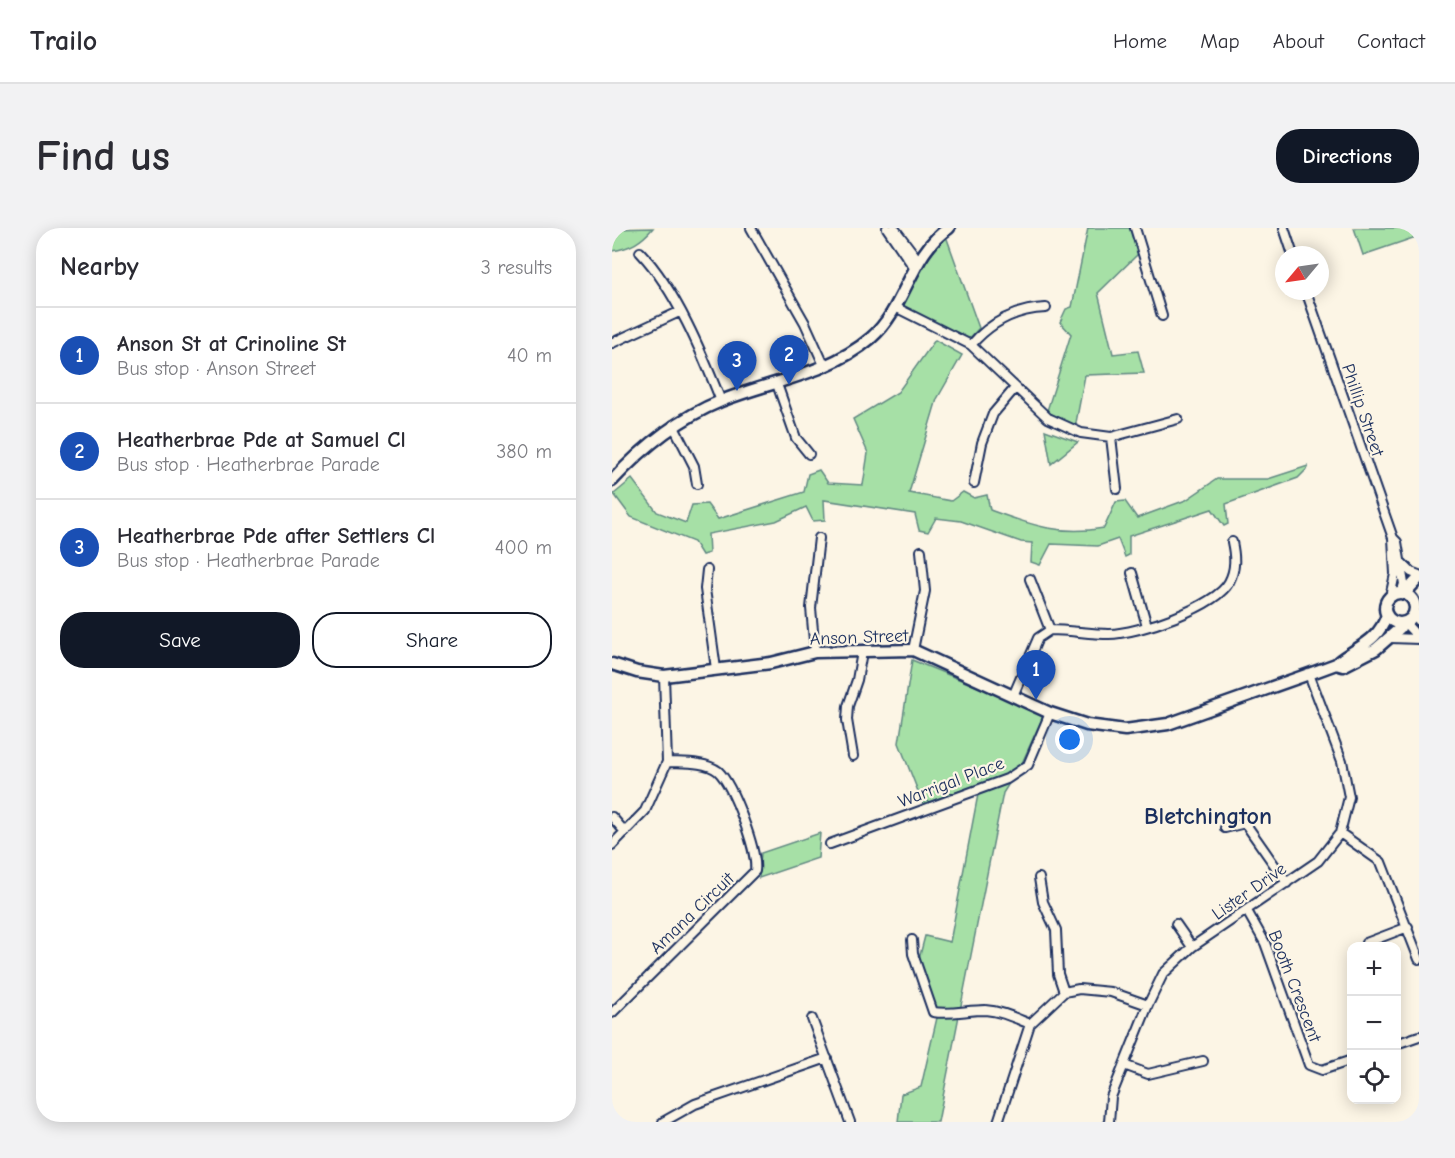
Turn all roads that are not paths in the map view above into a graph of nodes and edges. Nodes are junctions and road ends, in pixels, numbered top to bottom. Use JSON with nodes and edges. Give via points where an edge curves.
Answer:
{"nodes":[{"id":1,"x":751,"y":228,"type":"edge"},
{"id":2,"x":887,"y":228,"type":"edge"},
{"id":3,"x":894,"y":228,"type":"edge"},
{"id":4,"x":950,"y":228,"type":"edge"},
{"id":5,"x":1135,"y":228,"type":"edge"},
{"id":6,"x":1284,"y":228,"type":"edge"},
{"id":7,"x":1290,"y":246,"type":"edge"},
{"id":8,"x":640,"y":252,"type":"dead end"},
{"id":9,"x":917,"y":265,"type":"junction"},
{"id":10,"x":1309,"y":300,"type":"edge"},
{"id":11,"x":897,"y":308,"type":"junction"},
{"id":12,"x":1046,"y":308,"type":"dead end"},
{"id":13,"x":679,"y":312,"type":"junction"},
{"id":14,"x":1162,"y":316,"type":"dead end"},
{"id":15,"x":612,"y":343,"type":"edge"},
{"id":16,"x":971,"y":345,"type":"junction"},
{"id":17,"x":824,"y":366,"type":"junction"},
{"id":18,"x":777,"y":384,"type":"junction"},
{"id":19,"x":1015,"y":388,"type":"junction"},
{"id":20,"x":721,"y":401,"type":"junction"},
{"id":21,"x":1178,"y":419,"type":"dead end"},
{"id":22,"x":673,"y":425,"type":"junction"},
{"id":23,"x":1111,"y":437,"type":"junction"},
{"id":24,"x":808,"y":454,"type":"dead end"},
{"id":25,"x":612,"y":481,"type":"edge"},
{"id":26,"x":974,"y":483,"type":"dead end"},
{"id":27,"x":697,"y":484,"type":"dead end"},
{"id":28,"x":1117,"y":489,"type":"dead end"},
{"id":29,"x":819,"y":538,"type":"dead end"},
{"id":30,"x":1393,"y":538,"type":"junction"},
{"id":31,"x":1232,"y":542,"type":"dead end"},
{"id":32,"x":921,"y":551,"type":"dead end"},
{"id":33,"x":1401,"y":563,"type":"junction"},
{"id":34,"x":707,"y":570,"type":"dead end"},
{"id":35,"x":1132,"y":573,"type":"dead end"},
{"id":36,"x":1419,"y":577,"type":"edge"},
{"id":37,"x":1030,"y":579,"type":"dead end"},
{"id":38,"x":1419,"y":591,"type":"edge"},
{"id":39,"x":1398,"y":595,"type":"junction"},
{"id":40,"x":1415,"y":612,"type":"edge"},
{"id":41,"x":1387,"y":615,"type":"junction"},
{"id":42,"x":1403,"y":623,"type":"junction"},
{"id":43,"x":1147,"y":626,"type":"junction"},
{"id":44,"x":1050,"y":630,"type":"junction"},
{"id":45,"x":1391,"y":638,"type":"junction"},
{"id":46,"x":1419,"y":638,"type":"edge"},
{"id":47,"x":913,"y":650,"type":"junction"},
{"id":48,"x":815,"y":652,"type":"junction"},
{"id":49,"x":862,"y":652,"type":"junction"},
{"id":50,"x":612,"y":664,"type":"edge"},
{"id":51,"x":1336,"y":664,"type":"junction"},
{"id":52,"x":716,"y":669,"type":"junction"},
{"id":53,"x":1309,"y":674,"type":"junction"},
{"id":54,"x":664,"y":676,"type":"junction"},
{"id":55,"x":1013,"y":696,"type":"junction"},
{"id":56,"x":1050,"y":713,"type":"junction"},
{"id":57,"x":853,"y":756,"type":"dead end"},
{"id":58,"x":667,"y":762,"type":"junction"},
{"id":59,"x":612,"y":817,"type":"edge"},
{"id":60,"x":1225,"y":828,"type":"dead end"},
{"id":61,"x":625,"y":832,"type":"junction"},
{"id":62,"x":1340,"y":833,"type":"junction"},
{"id":63,"x":830,"y":844,"type":"dead end"},
{"id":64,"x":612,"y":845,"type":"edge"},
{"id":65,"x":1039,"y":878,"type":"dead end"},
{"id":66,"x":1287,"y":882,"type":"junction"},
{"id":67,"x":1247,"y":911,"type":"junction"},
{"id":68,"x":1176,"y":924,"type":"dead end"},
{"id":69,"x":1408,"y":927,"type":"junction"},
{"id":70,"x":912,"y":940,"type":"dead end"},
{"id":71,"x":1368,"y":942,"type":"edge"},
{"id":72,"x":1192,"y":947,"type":"junction"},
{"id":73,"x":1419,"y":959,"type":"edge"},
{"id":74,"x":1064,"y":992,"type":"junction"},
{"id":75,"x":1148,"y":1005,"type":"junction"},
{"id":76,"x":612,"y":1012,"type":"edge"},
{"id":77,"x":812,"y":1019,"type":"dead end"},
{"id":78,"x":1030,"y":1024,"type":"junction"},
{"id":79,"x":1419,"y":1036,"type":"edge"},
{"id":80,"x":1401,"y":1042,"type":"edge"},
{"id":81,"x":827,"y":1058,"type":"junction"},
{"id":82,"x":1203,"y":1061,"type":"dead end"},
{"id":83,"x":1347,"y":1062,"type":"edge"},
{"id":84,"x":1124,"y":1065,"type":"junction"},
{"id":85,"x":663,"y":1122,"type":"edge"},
{"id":86,"x":850,"y":1122,"type":"edge"},
{"id":87,"x":998,"y":1122,"type":"edge"},
{"id":88,"x":1109,"y":1122,"type":"edge"}],
"edges":[{"from":1,"to":17,"type":"street","via":[[805,323]]},
{"from":2,"to":9,"type":"street"},
{"from":3,"to":9,"type":"street"},
{"from":4,"to":9,"type":"street"},
{"from":5,"to":14,"type":"street"},
{"from":6,"to":7,"type":"street"},
{"from":8,"to":13,"type":"street","via":[[657,270]]},
{"from":9,"to":11,"type":"street"},
{"from":10,"to":30,"type":"street","name":"Phillip Street"},
{"from":11,"to":16,"type":"street"},
{"from":11,"to":17,"type":"street","via":[[873,337]]},
{"from":12,"to":16,"type":"street","via":[[1011,315],[985,329]]},
{"from":13,"to":15,"type":"street"},
{"from":13,"to":20,"type":"street"},
{"from":16,"to":19,"type":"street"},
{"from":17,"to":18,"type":"street"},
{"from":18,"to":20,"type":"street"},
{"from":18,"to":24,"type":"street","via":[[796,438]]},
{"from":19,"to":23,"type":"street","via":[[1048,418],[1081,433]]},
{"from":19,"to":26,"type":"street","via":[[993,414]]},
{"from":20,"to":22,"type":"street"},
{"from":21,"to":23,"type":"street"},
{"from":22,"to":25,"type":"street"},
{"from":22,"to":27,"type":"street","via":[[694,466]]},
{"from":23,"to":28,"type":"street"},
{"from":29,"to":48,"type":"street","via":[[811,608]]},
{"from":30,"to":33,"type":"street","name":"Phillip Street"},
{"from":30,"to":39,"type":"street","name":"Phillip Street"},
{"from":31,"to":43,"type":"street","via":[[1236,562],[1229,584],[1214,598]]},
{"from":32,"to":47,"type":"street","via":[[925,591]]},
{"from":33,"to":36,"type":"street"},
{"from":33,"to":39,"type":"street","name":"Phillip Street","via":[[1404,584]]},
{"from":34,"to":52,"type":"street","via":[[705,589]]},
{"from":35,"to":43,"type":"street"},
{"from":36,"to":39,"type":"street"},
{"from":37,"to":44,"type":"street"},
{"from":38,"to":40,"type":"street"},
{"from":39,"to":40,"type":"street"},
{"from":39,"to":41,"type":"street","via":[[1386,604]]},
{"from":40,"to":42,"type":"street","name":"Anson Street"},
{"from":41,"to":42,"type":"street"},
{"from":41,"to":51,"type":"street","name":"Anson Street","via":[[1371,641]]},
{"from":42,"to":45,"type":"street","name":"Anson Street"},
{"from":42,"to":46,"type":"street"},
{"from":43,"to":44,"type":"street","via":[[1112,634]]},
{"from":44,"to":55,"type":"street","via":[[1038,638]]},
{"from":45,"to":46,"type":"street"},
{"from":45,"to":51,"type":"street","name":"Anson Street","via":[[1368,655],[1343,666]]},
{"from":47,"to":49,"type":"street","name":"Anson Street"},
{"from":47,"to":55,"type":"street","name":"Anson Street"},
{"from":48,"to":49,"type":"street","name":"Anson Street"},
{"from":48,"to":52,"type":"street","name":"Anson Street","via":[[771,663]]},
{"from":49,"to":57,"type":"street","via":[[848,706]]},
{"from":50,"to":54,"type":"street","name":"Anson Street"},
{"from":51,"to":53,"type":"street","name":"Anson Street"},
{"from":52,"to":54,"type":"street","name":"Anson Street"},
{"from":53,"to":56,"type":"street","name":"Anson Street","via":[[1168,724],[1125,730],[1087,725]]},
{"from":53,"to":62,"type":"street","name":"Lister Drive","via":[[1344,770],[1349,797]]},
{"from":54,"to":58,"type":"street"},
{"from":55,"to":56,"type":"street","name":"Anson Street"},
{"from":56,"to":63,"type":"street","name":"Warrigal Place","via":[[1028,765],[1007,779]]},
{"from":58,"to":61,"type":"street","via":[[652,799]]},
{"from":58,"to":76,"type":"street","name":"Amana Circuit","via":[[702,765],[718,771],[730,787],[756,856],[754,871]]},
{"from":59,"to":61,"type":"street"},
{"from":60,"to":66,"type":"street","via":[[1245,823]]},
{"from":61,"to":64,"type":"street"},
{"from":62,"to":66,"type":"street","name":"Lister Drive","via":[[1318,861]]},
{"from":62,"to":69,"type":"street","via":[[1381,862]]},
{"from":65,"to":74,"type":"street","via":[[1042,902],[1056,930]]},
{"from":66,"to":67,"type":"street","name":"Lister Drive"},
{"from":67,"to":72,"type":"street","name":"Lister Drive"},
{"from":67,"to":83,"type":"street","name":"Booth Crescent","via":[[1265,943],[1309,1065],[1322,1070]]},
{"from":68,"to":72,"type":"street"},
{"from":69,"to":71,"type":"street"},
{"from":69,"to":73,"type":"street"},
{"from":70,"to":78,"type":"street","via":[[933,1012],[948,1015],[983,1010]]},
{"from":72,"to":75,"type":"street","name":"Lister Drive","via":[[1163,974]]},
{"from":74,"to":75,"type":"street","via":[[1079,988],[1111,992]]},
{"from":74,"to":78,"type":"street"},
{"from":75,"to":84,"type":"street","name":"Lister Drive"},
{"from":77,"to":81,"type":"street"},
{"from":78,"to":87,"type":"street"},
{"from":79,"to":80,"type":"street"},
{"from":81,"to":85,"type":"street","via":[[695,1104]]},
{"from":81,"to":86,"type":"street"},
{"from":82,"to":84,"type":"street","via":[[1148,1074]]},
{"from":84,"to":88,"type":"street","name":"Lister Drive","via":[[1111,1097]]}]}
